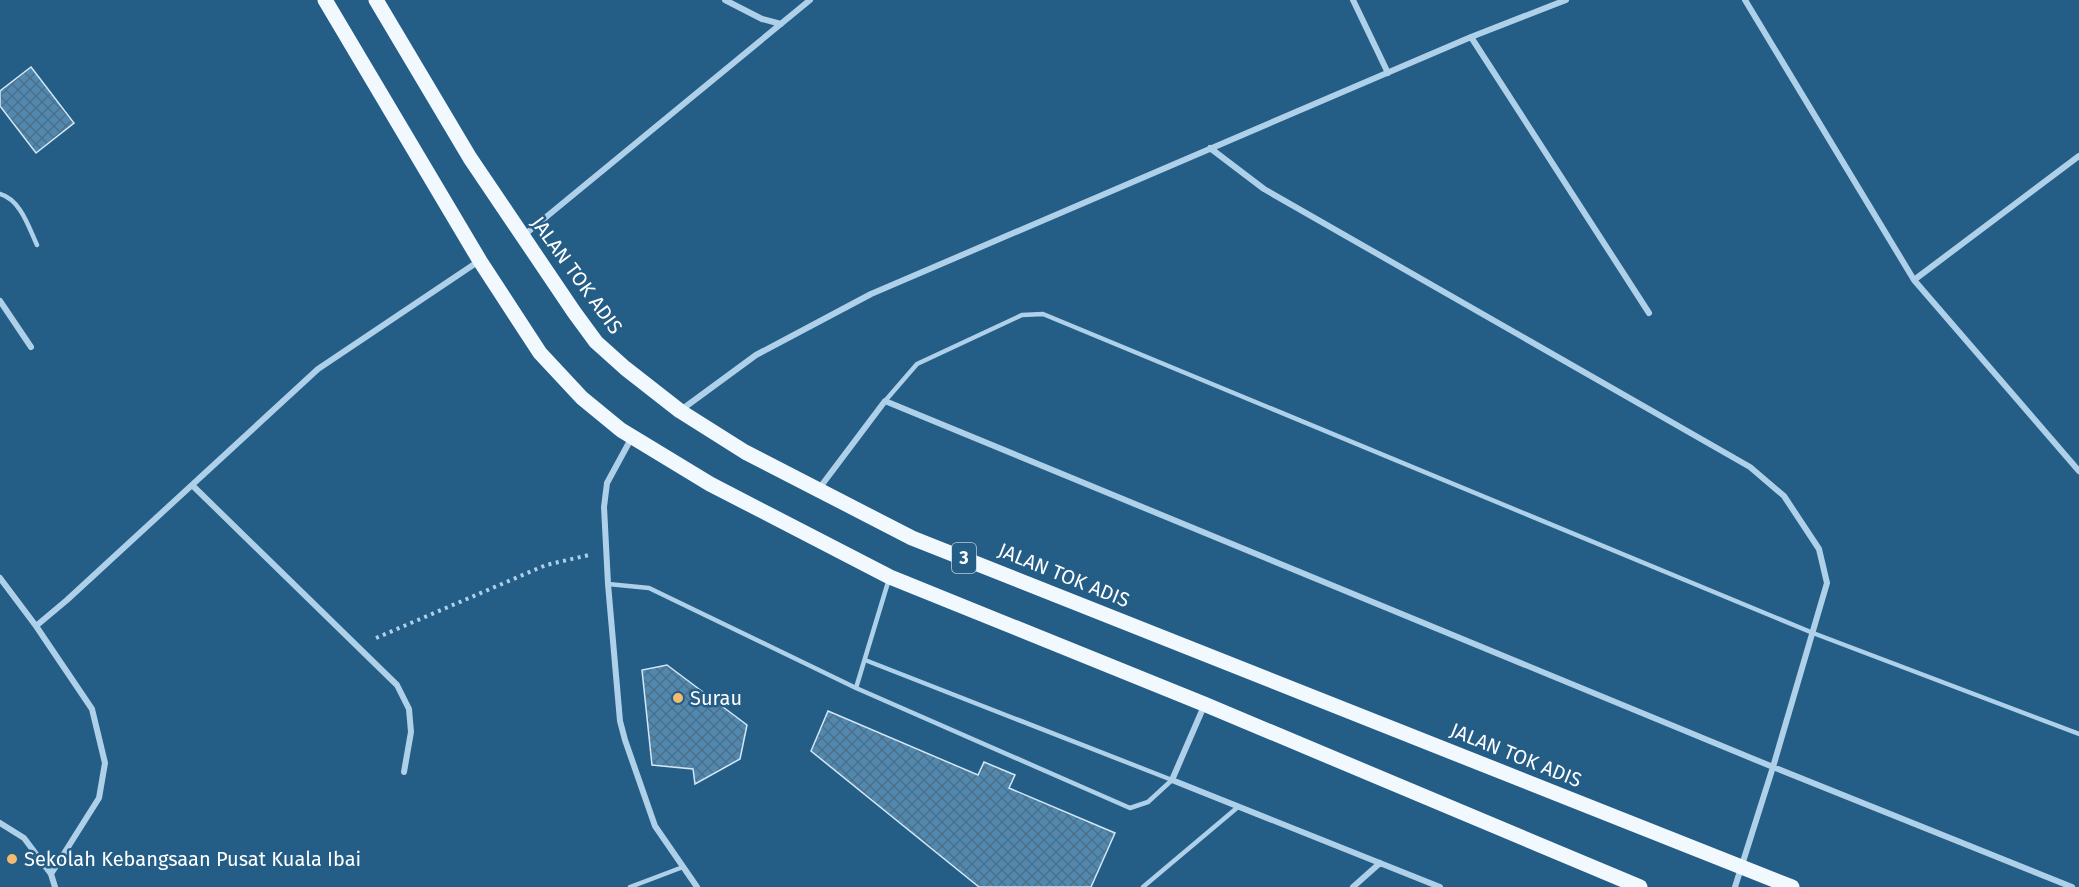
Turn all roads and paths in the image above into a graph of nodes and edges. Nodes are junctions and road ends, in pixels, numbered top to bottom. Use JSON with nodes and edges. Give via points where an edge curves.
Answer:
{"nodes":[{"id":1,"x":325,"y":0,"type":"edge"},
{"id":2,"x":376,"y":0,"type":"edge"},
{"id":3,"x":725,"y":0,"type":"edge"},
{"id":4,"x":810,"y":0,"type":"edge"},
{"id":5,"x":1353,"y":0,"type":"edge"},
{"id":6,"x":1566,"y":0,"type":"edge"},
{"id":7,"x":1744,"y":0,"type":"edge"},
{"id":8,"x":781,"y":24,"type":"junction"},
{"id":9,"x":1471,"y":38,"type":"junction"},
{"id":10,"x":1388,"y":73,"type":"junction"},
{"id":11,"x":1210,"y":148,"type":"junction"},
{"id":12,"x":2079,"y":156,"type":"edge"},
{"id":13,"x":0,"y":194,"type":"edge"},
{"id":14,"x":522,"y":236,"type":"junction"},
{"id":15,"x":37,"y":245,"type":"dead end"},
{"id":16,"x":480,"y":261,"type":"junction"},
{"id":17,"x":1914,"y":280,"type":"junction"},
{"id":18,"x":0,"y":301,"type":"edge"},
{"id":19,"x":1649,"y":313,"type":"dead end"},
{"id":20,"x":31,"y":347,"type":"dead end"},
{"id":21,"x":885,"y":401,"type":"junction"},
{"id":22,"x":680,"y":411,"type":"junction"},
{"id":23,"x":632,"y":437,"type":"junction"},
{"id":24,"x":2079,"y":471,"type":"edge"},
{"id":25,"x":192,"y":485,"type":"junction"},
{"id":26,"x":818,"y":490,"type":"junction"},
{"id":27,"x":606,"y":550,"type":"junction"},
{"id":28,"x":890,"y":577,"type":"junction"},
{"id":29,"x":0,"y":578,"type":"edge"},
{"id":30,"x":608,"y":584,"type":"junction"},
{"id":31,"x":36,"y":626,"type":"junction"},
{"id":32,"x":1814,"y":633,"type":"junction"},
{"id":33,"x":360,"y":649,"type":"junction"},
{"id":34,"x":865,"y":660,"type":"junction"},
{"id":35,"x":856,"y":688,"type":"junction"},
{"id":36,"x":1204,"y":704,"type":"junction"},
{"id":37,"x":2079,"y":734,"type":"edge"},
{"id":38,"x":1773,"y":767,"type":"junction"},
{"id":39,"x":404,"y":772,"type":"dead end"},
{"id":40,"x":1172,"y":780,"type":"junction"},
{"id":41,"x":1238,"y":807,"type":"junction"},
{"id":42,"x":0,"y":823,"type":"edge"},
{"id":43,"x":1380,"y":863,"type":"junction"},
{"id":44,"x":683,"y":867,"type":"junction"},
{"id":45,"x":1742,"y":867,"type":"junction"},
{"id":46,"x":51,"y":874,"type":"junction"},
{"id":47,"x":55,"y":887,"type":"edge"},
{"id":48,"x":630,"y":887,"type":"edge"},
{"id":49,"x":697,"y":887,"type":"edge"},
{"id":50,"x":1143,"y":887,"type":"edge"},
{"id":51,"x":1353,"y":887,"type":"edge"},
{"id":52,"x":1440,"y":887,"type":"edge"},
{"id":53,"x":1640,"y":887,"type":"edge"},
{"id":54,"x":1735,"y":887,"type":"edge"},
{"id":55,"x":1792,"y":887,"type":"edge"},
{"id":56,"x":2072,"y":887,"type":"edge"}],
"edges":[{"from":1,"to":16,"type":"main road","number":"3"},
{"from":2,"to":14,"type":"main road","name":"JALAN TOK ADIS","number":"3","via":[[470,158]]},
{"from":3,"to":8,"type":"street"},
{"from":4,"to":8,"type":"street"},
{"from":5,"to":10,"type":"street"},
{"from":6,"to":9,"type":"street"},
{"from":7,"to":17,"type":"street"},
{"from":8,"to":14,"type":"street"},
{"from":9,"to":10,"type":"street"},
{"from":9,"to":19,"type":"street"},
{"from":10,"to":11,"type":"street"},
{"from":11,"to":22,"type":"street","via":[[871,294],[756,355]]},
{"from":11,"to":32,"type":"street","via":[[1264,189],[1750,467],[1784,496],[1819,549],[1827,583]]},
{"from":12,"to":17,"type":"street"},
{"from":13,"to":15,"type":"lane","via":[[16,204]]},
{"from":14,"to":22,"type":"main road","name":"JALAN TOK ADIS","number":"3","via":[[596,342]]},
{"from":16,"to":23,"type":"main road","number":"3","via":[[540,353],[582,398]]},
{"from":16,"to":25,"type":"street","via":[[318,369]]},
{"from":17,"to":24,"type":"street"},
{"from":18,"to":20,"type":"street"},
{"from":21,"to":26,"type":"street"},
{"from":21,"to":32,"type":"lane","via":[[917,364],[1022,315],[1043,314]]},
{"from":21,"to":38,"type":"street"},
{"from":22,"to":26,"type":"main road","name":"JALAN TOK ADIS","number":"3","via":[[745,452]]},
{"from":23,"to":27,"type":"street","via":[[607,483]]},
{"from":23,"to":28,"type":"main road","number":"3","via":[[710,484]]},
{"from":25,"to":31,"type":"street"},
{"from":25,"to":33,"type":"street"},
{"from":26,"to":45,"type":"main road","name":"JALAN TOK ADIS","number":"3","via":[[912,538]]},
{"from":27,"to":30,"type":"street"},
{"from":27,"to":33,"type":"path","via":[[546,565],[379,636]]},
{"from":28,"to":34,"type":"lane"},
{"from":28,"to":36,"type":"main road","number":"3"},
{"from":29,"to":31,"type":"street"},
{"from":30,"to":35,"type":"lane","via":[[649,588]]},
{"from":30,"to":44,"type":"street","via":[[625,740],[655,826]]},
{"from":31,"to":46,"type":"street","via":[[92,709],[105,763],[99,798]]},
{"from":32,"to":37,"type":"lane"},
{"from":32,"to":38,"type":"street"},
{"from":33,"to":39,"type":"street","via":[[397,685],[409,709],[411,732]]},
{"from":34,"to":35,"type":"lane"},
{"from":34,"to":40,"type":"lane"},
{"from":35,"to":40,"type":"lane","via":[[1130,808],[1148,802]]},
{"from":36,"to":40,"type":"street"},
{"from":36,"to":53,"type":"main road","number":"3"},
{"from":38,"to":45,"type":"street"},
{"from":38,"to":56,"type":"street"},
{"from":40,"to":41,"type":"street"},
{"from":41,"to":43,"type":"street"},
{"from":41,"to":50,"type":"lane"},
{"from":42,"to":46,"type":"street","via":[[24,838]]},
{"from":43,"to":51,"type":"street"},
{"from":43,"to":52,"type":"street"},
{"from":44,"to":48,"type":"lane"},
{"from":44,"to":49,"type":"street"},
{"from":45,"to":54,"type":"street"},
{"from":45,"to":55,"type":"main road","name":"JALAN TOK ADIS","number":"3"},
{"from":46,"to":47,"type":"street"}]}
